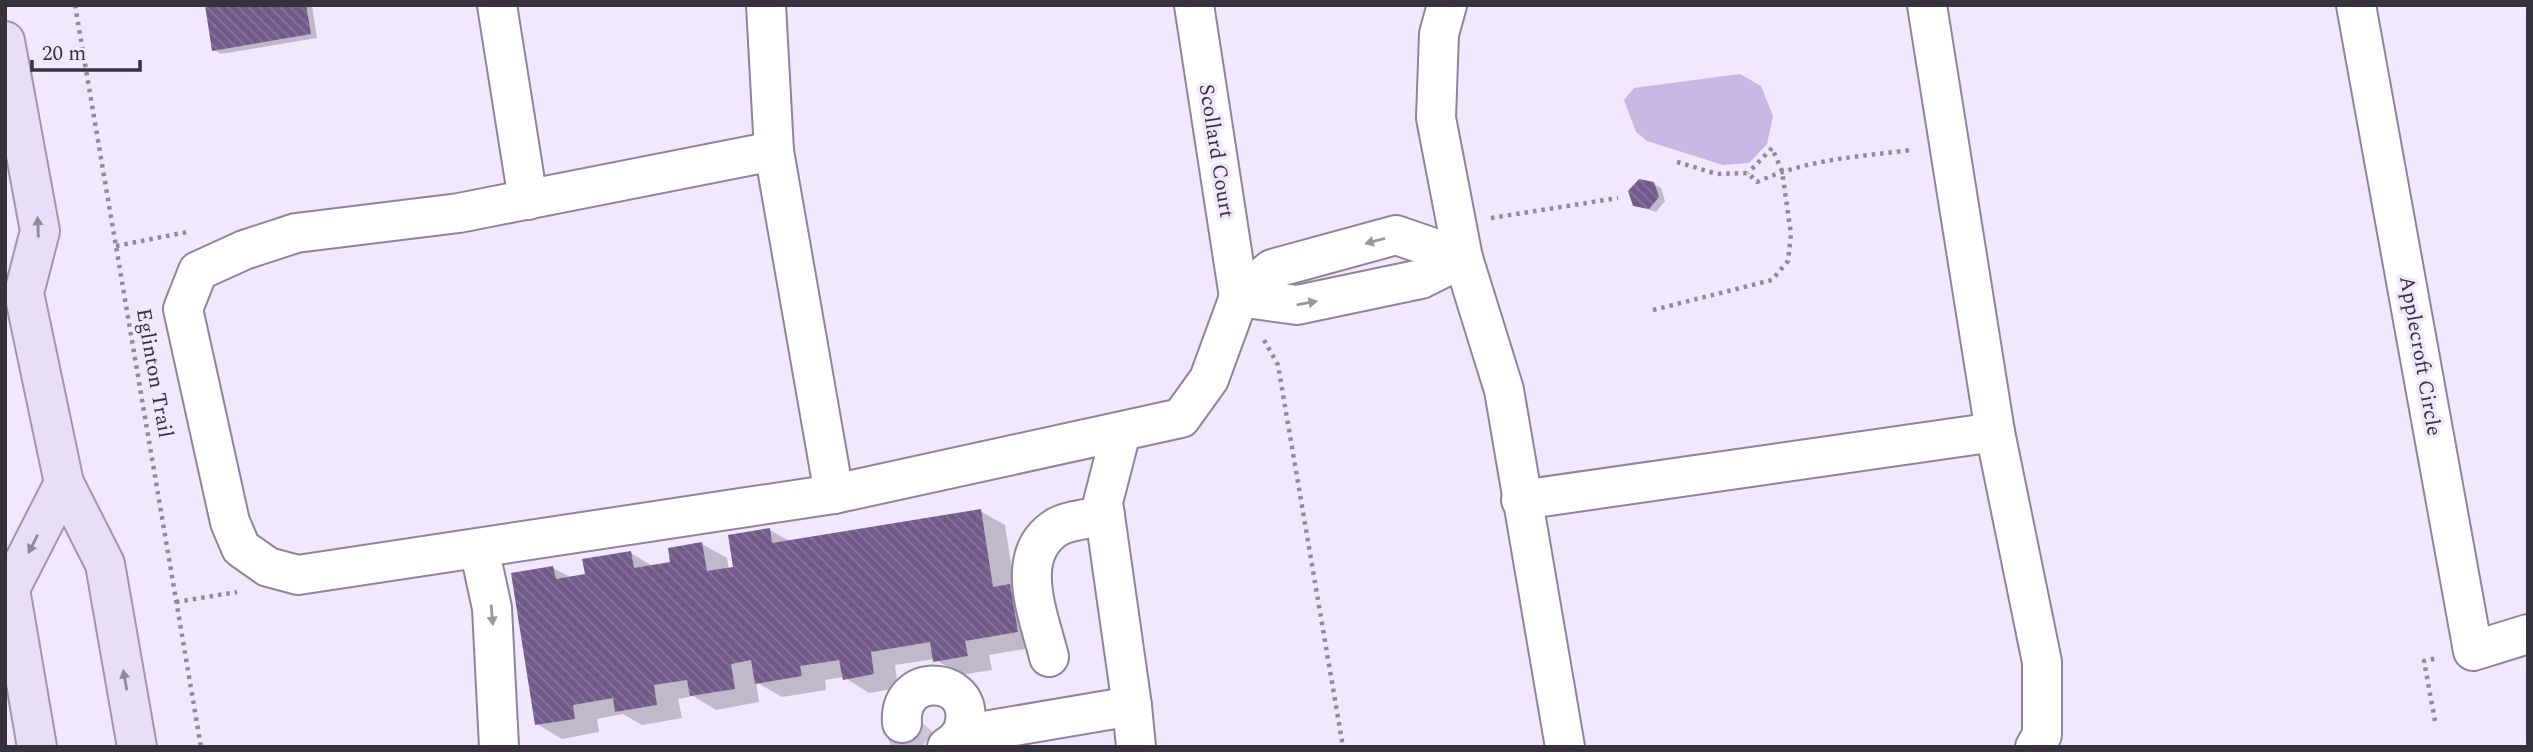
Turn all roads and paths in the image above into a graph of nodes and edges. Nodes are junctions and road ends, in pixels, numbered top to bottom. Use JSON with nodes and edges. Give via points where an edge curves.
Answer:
{"nodes":[{"id":1,"x":75,"y":5,"type":"edge"},
{"id":2,"x":497,"y":5,"type":"edge"},
{"id":3,"x":766,"y":5,"type":"edge"},
{"id":4,"x":1194,"y":5,"type":"edge"},
{"id":5,"x":1447,"y":5,"type":"edge"},
{"id":6,"x":1927,"y":5,"type":"edge"},
{"id":7,"x":2356,"y":5,"type":"edge"},
{"id":8,"x":5,"y":41,"type":"edge"},
{"id":9,"x":1950,"y":145,"type":"junction"},
{"id":10,"x":774,"y":151,"type":"junction"},
{"id":11,"x":1677,"y":162,"type":"dead end"},
{"id":12,"x":1782,"y":171,"type":"junction"},
{"id":13,"x":1748,"y":173,"type":"junction"},
{"id":14,"x":1618,"y":198,"type":"dead end"},
{"id":15,"x":528,"y":200,"type":"junction"},
{"id":16,"x":1459,"y":241,"type":"junction"},
{"id":17,"x":15,"y":287,"type":"edge"},
{"id":18,"x":1239,"y":297,"type":"junction"},
{"id":19,"x":1653,"y":310,"type":"dead end"},
{"id":20,"x":1121,"y":432,"type":"junction"},
{"id":21,"x":1995,"y":432,"type":"junction"},
{"id":22,"x":64,"y":483,"type":"junction"},
{"id":23,"x":834,"y":494,"type":"junction"},
{"id":24,"x":1521,"y":500,"type":"junction"},
{"id":25,"x":1105,"y":515,"type":"junction"},
{"id":26,"x":480,"y":548,"type":"junction"},
{"id":27,"x":243,"y":591,"type":"dead end"},
{"id":28,"x":176,"y":602,"type":"junction"},
{"id":29,"x":2528,"y":634,"type":"edge"},
{"id":30,"x":2473,"y":651,"type":"junction"},
{"id":31,"x":1049,"y":657,"type":"dead end"},
{"id":32,"x":1132,"y":706,"type":"junction"},
{"id":33,"x":2435,"y":721,"type":"dead end"},
{"id":34,"x":902,"y":723,"type":"dead end"},
{"id":35,"x":954,"y":741,"type":"edge"},
{"id":36,"x":37,"y":747,"type":"edge"},
{"id":37,"x":137,"y":747,"type":"edge"},
{"id":38,"x":201,"y":747,"type":"edge"},
{"id":39,"x":499,"y":747,"type":"edge"},
{"id":40,"x":1136,"y":747,"type":"edge"},
{"id":41,"x":1343,"y":747,"type":"edge"},
{"id":42,"x":1565,"y":747,"type":"edge"},
{"id":43,"x":2035,"y":747,"type":"edge"}],
"edges":[{"from":1,"to":28,"type":"path","name":"Eglinton Trail"},
{"from":2,"to":15,"type":"street"},
{"from":3,"to":10,"type":"street"},
{"from":4,"to":18,"type":"street","name":"Scollard Court"},
{"from":5,"to":16,"type":"street","via":[[1439,34],[1436,118]]},
{"from":6,"to":9,"type":"street"},
{"from":7,"to":30,"type":"street","name":"Applecroft Circle"},
{"from":17,"to":8,"type":"main road","one_way":true,"via":[[40,231]]},
{"from":9,"to":12,"type":"path","via":[[1810,162]]},
{"from":9,"to":21,"type":"street"},
{"from":10,"to":15,"type":"street"},
{"from":10,"to":23,"type":"street"},
{"from":11,"to":13,"type":"path","via":[[1717,174]]},
{"from":12,"to":13,"type":"path","via":[[1757,182]]},
{"from":12,"to":13,"type":"path","via":[[1772,148]]},
{"from":12,"to":19,"type":"path","via":[[1791,234],[1788,261],[1772,280]]},
{"from":14,"to":16,"type":"path"},
{"from":15,"to":26,"type":"street","via":[[296,233],[198,271],[183,309],[230,522],[241,548],[268,567],[298,575]]},
{"from":16,"to":18,"type":"street","via":[[1396,235],[1272,268]]},
{"from":16,"to":24,"type":"street","via":[[1504,390]]},
{"from":17,"to":22,"type":"main road"},
{"from":18,"to":20,"type":"street","via":[[1209,379],[1181,418]]},
{"from":18,"to":41,"type":"path","via":[[1278,365]]},
{"from":20,"to":23,"type":"street"},
{"from":20,"to":25,"type":"street","via":[[1103,502]]},
{"from":21,"to":24,"type":"street"},
{"from":21,"to":43,"type":"street","via":[[2042,662],[2042,735]]},
{"from":22,"to":36,"type":"main road","one_way":true,"via":[[10,589]]},
{"from":37,"to":22,"type":"main road","one_way":true,"via":[[105,564]]},
{"from":23,"to":26,"type":"street"},
{"from":24,"to":42,"type":"street"},
{"from":25,"to":31,"type":"street","via":[[1059,526],[1038,543],[1030,570]]},
{"from":25,"to":32,"type":"street"},
{"from":26,"to":39,"type":"street","one_way":true,"via":[[492,608]]},
{"from":27,"to":28,"type":"path"},
{"from":28,"to":38,"type":"path","name":"Eglinton Trail"},
{"from":29,"to":30,"type":"street"},
{"from":30,"to":33,"type":"path","via":[[2424,661]]},
{"from":32,"to":35,"type":"street"},
{"from":32,"to":40,"type":"street"},
{"from":34,"to":35,"type":"street","via":[[904,704],[918,688],[949,688],[966,715]]}]}
